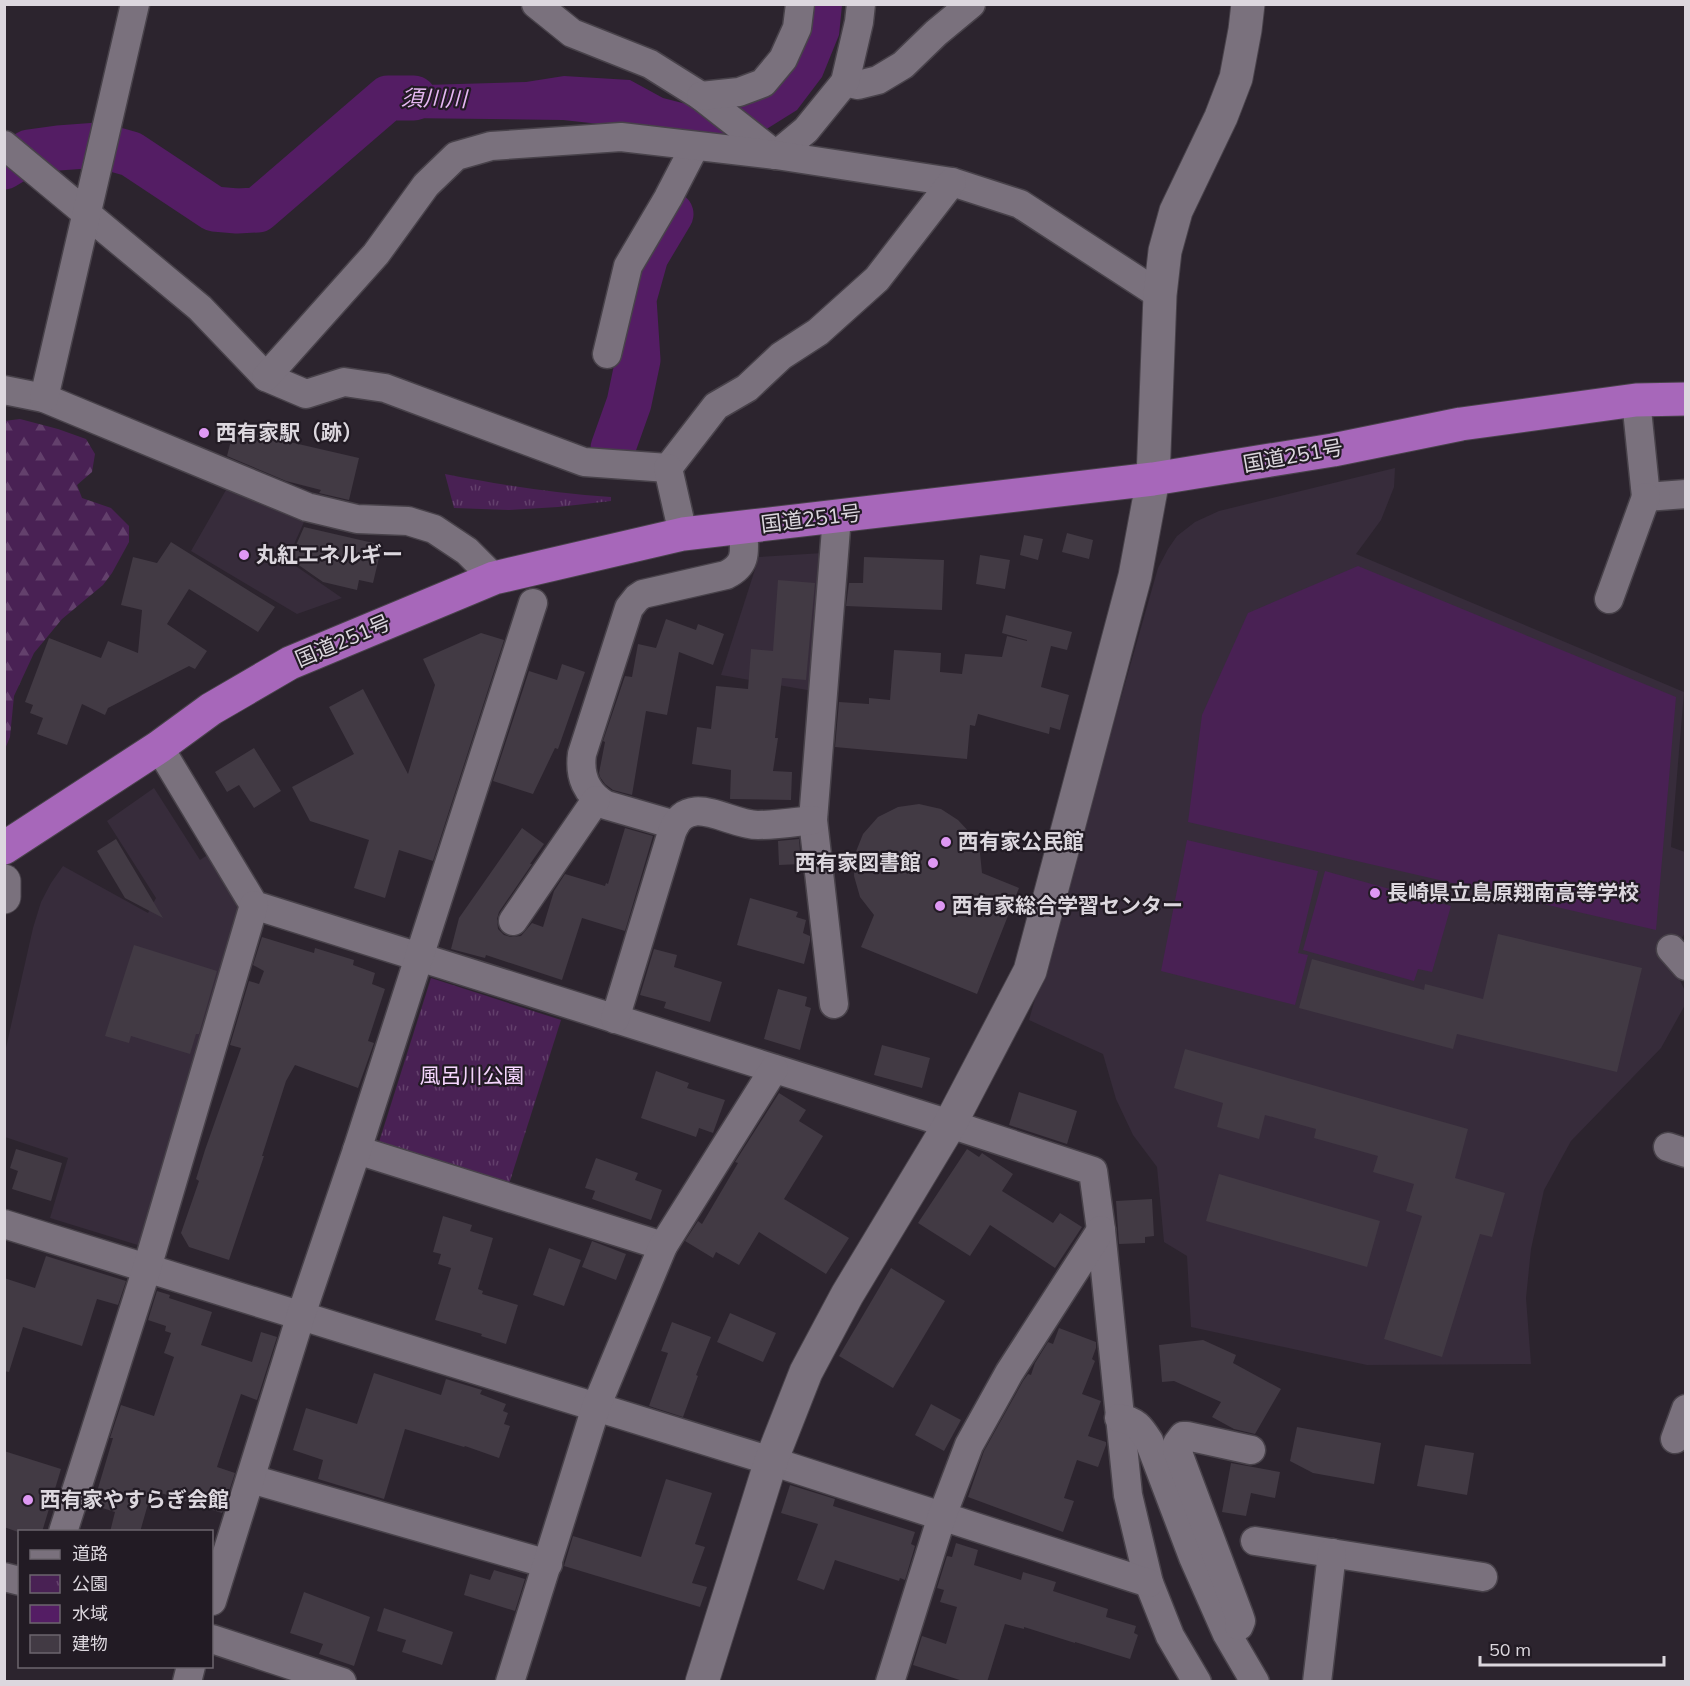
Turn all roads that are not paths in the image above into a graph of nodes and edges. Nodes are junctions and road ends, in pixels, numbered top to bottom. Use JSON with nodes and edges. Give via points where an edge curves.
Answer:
{"nodes":[{"id":1,"x":135,"y":4,"type":"edge"},
{"id":2,"x":536,"y":4,"type":"edge"},
{"id":3,"x":800,"y":4,"type":"edge"},
{"id":4,"x":861,"y":4,"type":"edge"},
{"id":5,"x":971,"y":4,"type":"edge"},
{"id":6,"x":1248,"y":4,"type":"edge"},
{"id":7,"x":845,"y":82,"type":"junction"},
{"id":8,"x":704,"y":99,"type":"junction"},
{"id":9,"x":708,"y":148,"type":"junction"},
{"id":10,"x":768,"y":148,"type":"junction"},
{"id":11,"x":16,"y":154,"type":"edge"},
{"id":12,"x":952,"y":182,"type":"junction"},
{"id":13,"x":86,"y":215,"type":"junction"},
{"id":14,"x":1160,"y":295,"type":"junction"},
{"id":15,"x":607,"y":354,"type":"dead end"},
{"id":16,"x":266,"y":377,"type":"junction"},
{"id":17,"x":20,"y":397,"type":"edge"},
{"id":18,"x":1686,"y":399,"type":"edge"},
{"id":19,"x":1636,"y":400,"type":"junction"},
{"id":20,"x":668,"y":468,"type":"junction"},
{"id":21,"x":1152,"y":479,"type":"junction"},
{"id":22,"x":1686,"y":494,"type":"edge"},
{"id":23,"x":1646,"y":497,"type":"junction"},
{"id":24,"x":837,"y":516,"type":"junction"},
{"id":25,"x":743,"y":527,"type":"junction"},
{"id":26,"x":683,"y":534,"type":"junction"},
{"id":27,"x":494,"y":578,"type":"junction"},
{"id":28,"x":1608,"y":599,"type":"dead end"},
{"id":29,"x":533,"y":603,"type":"dead end"},
{"id":30,"x":159,"y":747,"type":"junction"},
{"id":31,"x":596,"y":800,"type":"junction"},
{"id":32,"x":813,"y":820,"type":"junction"},
{"id":33,"x":675,"y":825,"type":"junction"},
{"id":34,"x":4,"y":848,"type":"edge"},
{"id":35,"x":4,"y":881,"type":"edge"},
{"id":36,"x":4,"y":897,"type":"edge"},
{"id":37,"x":254,"y":905,"type":"junction"},
{"id":38,"x":513,"y":921,"type":"dead end"},
{"id":39,"x":420,"y":957,"type":"junction"},
{"id":40,"x":834,"y":1004,"type":"dead end"},
{"id":41,"x":615,"y":1018,"type":"junction"},
{"id":42,"x":774,"y":1069,"type":"junction"},
{"id":43,"x":950,"y":1124,"type":"junction"},
{"id":44,"x":357,"y":1150,"type":"junction"},
{"id":45,"x":4,"y":1224,"type":"edge"},
{"id":46,"x":1101,"y":1230,"type":"junction"},
{"id":47,"x":663,"y":1246,"type":"junction"},
{"id":48,"x":147,"y":1268,"type":"junction"},
{"id":49,"x":301,"y":1315,"type":"junction"},
{"id":50,"x":596,"y":1407,"type":"junction"},
{"id":51,"x":1686,"y":1409,"type":"edge"},
{"id":52,"x":1119,"y":1418,"type":"junction"},
{"id":53,"x":1675,"y":1439,"type":"dead end"},
{"id":54,"x":1251,"y":1450,"type":"dead end"},
{"id":55,"x":771,"y":1461,"type":"junction"},
{"id":56,"x":251,"y":1479,"type":"junction"},
{"id":57,"x":942,"y":1516,"type":"junction"},
{"id":58,"x":64,"y":1530,"type":"edge"},
{"id":59,"x":1255,"y":1541,"type":"dead end"},
{"id":60,"x":1332,"y":1553,"type":"junction"},
{"id":61,"x":548,"y":1564,"type":"junction"},
{"id":62,"x":1483,"y":1577,"type":"dead end"},
{"id":63,"x":1149,"y":1583,"type":"junction"},
{"id":64,"x":213,"y":1598,"type":"edge"},
{"id":65,"x":1227,"y":1634,"type":"junction"},
{"id":66,"x":213,"y":1639,"type":"edge"},
{"id":67,"x":894,"y":1680,"type":"edge"},
{"id":68,"x":342,"y":1682,"type":"edge"},
{"id":69,"x":510,"y":1682,"type":"edge"},
{"id":70,"x":702,"y":1682,"type":"edge"},
{"id":71,"x":1197,"y":1682,"type":"edge"},
{"id":72,"x":1255,"y":1682,"type":"edge"},
{"id":73,"x":1317,"y":1682,"type":"edge"}],
"edges":[{"from":1,"to":13,"type":"street"},
{"from":2,"to":8,"type":"street","via":[[572,33],[650,64]]},
{"from":3,"to":8,"type":"street","via":[[797,28],[783,59],[763,83]]},
{"from":4,"to":7,"type":"street"},
{"from":5,"to":7,"type":"street","via":[[903,65],[879,80],[858,85]]},
{"from":6,"to":14,"type":"street","via":[[1236,78],[1176,211],[1165,251]]},
{"from":7,"to":10,"type":"street","via":[[806,130]]},
{"from":8,"to":10,"type":"street"},
{"from":9,"to":10,"type":"street"},
{"from":9,"to":15,"type":"street","via":[[668,198],[628,266]]},
{"from":9,"to":16,"type":"street","via":[[621,137],[491,146],[456,156],[426,185],[376,254]]},
{"from":10,"to":12,"type":"street"},
{"from":11,"to":13,"type":"street"},
{"from":12,"to":14,"type":"street","via":[[1020,204]]},
{"from":12,"to":20,"type":"street","via":[[877,279],[818,332],[781,356],[747,388],[716,406]]},
{"from":13,"to":16,"type":"street","via":[[200,308]]},
{"from":13,"to":17,"type":"street"},
{"from":14,"to":21,"type":"street"},
{"from":16,"to":20,"type":"street","via":[[306,394],[344,382],[385,388],[584,462]]},
{"from":17,"to":27,"type":"street","via":[[307,507],[357,519],[408,521],[434,529],[467,551]]},
{"from":18,"to":19,"type":"highway","name":"国道251号"},
{"from":19,"to":21,"type":"highway","name":"国道251号","via":[[1461,423],[1333,450]]},
{"from":19,"to":23,"type":"street"},
{"from":20,"to":26,"type":"street"},
{"from":21,"to":24,"type":"highway","name":"国道251号"},
{"from":21,"to":43,"type":"street","via":[[1136,576],[1030,970]]},
{"from":22,"to":23,"type":"street"},
{"from":23,"to":28,"type":"street"},
{"from":24,"to":25,"type":"highway","name":"国道251号"},
{"from":24,"to":32,"type":"street"},
{"from":25,"to":26,"type":"highway","name":"国道251号"},
{"from":25,"to":31,"type":"street","via":[[744,554],[735,571],[643,594],[629,608],[582,754],[581,772]]},
{"from":26,"to":27,"type":"highway","name":"国道251号"},
{"from":27,"to":30,"type":"highway","name":"国道251号","via":[[290,663],[211,709]]},
{"from":29,"to":39,"type":"street"},
{"from":30,"to":34,"type":"highway","name":"国道251号"},
{"from":30,"to":37,"type":"street"},
{"from":31,"to":33,"type":"street"},
{"from":31,"to":38,"type":"street"},
{"from":32,"to":33,"type":"street","via":[[756,825],[699,810],[688,812]]},
{"from":32,"to":40,"type":"street"},
{"from":33,"to":41,"type":"street"},
{"from":35,"to":36,"type":"street"},
{"from":37,"to":39,"type":"street"},
{"from":37,"to":48,"type":"street"},
{"from":39,"to":41,"type":"street"},
{"from":39,"to":44,"type":"street"},
{"from":41,"to":42,"type":"street"},
{"from":42,"to":43,"type":"street"},
{"from":42,"to":47,"type":"street"},
{"from":43,"to":46,"type":"street","via":[[1093,1171]]},
{"from":43,"to":55,"type":"street","via":[[847,1295],[806,1372]]},
{"from":44,"to":47,"type":"street"},
{"from":44,"to":49,"type":"street"},
{"from":45,"to":48,"type":"street"},
{"from":46,"to":52,"type":"street"},
{"from":46,"to":57,"type":"street","via":[[969,1445]]},
{"from":47,"to":50,"type":"street"},
{"from":48,"to":49,"type":"street"},
{"from":48,"to":58,"type":"street"},
{"from":49,"to":50,"type":"street"},
{"from":49,"to":56,"type":"street"},
{"from":50,"to":55,"type":"street"},
{"from":50,"to":61,"type":"street"},
{"from":51,"to":53,"type":"street"},
{"from":52,"to":63,"type":"street","via":[[1128,1495]]},
{"from":52,"to":65,"type":"street","via":[[1139,1426],[1149,1441]]},
{"from":54,"to":65,"type":"street","via":[[1183,1436],[1176,1450],[1241,1621],[1239,1627]]},
{"from":55,"to":57,"type":"street"},
{"from":55,"to":70,"type":"street"},
{"from":56,"to":61,"type":"street"},
{"from":56,"to":64,"type":"street"},
{"from":57,"to":63,"type":"street"},
{"from":57,"to":67,"type":"street"},
{"from":59,"to":60,"type":"street"},
{"from":60,"to":62,"type":"street"},
{"from":60,"to":73,"type":"street"},
{"from":61,"to":69,"type":"street"},
{"from":63,"to":71,"type":"street","via":[[1170,1636]]},
{"from":65,"to":72,"type":"street"},
{"from":66,"to":68,"type":"street"}]}
